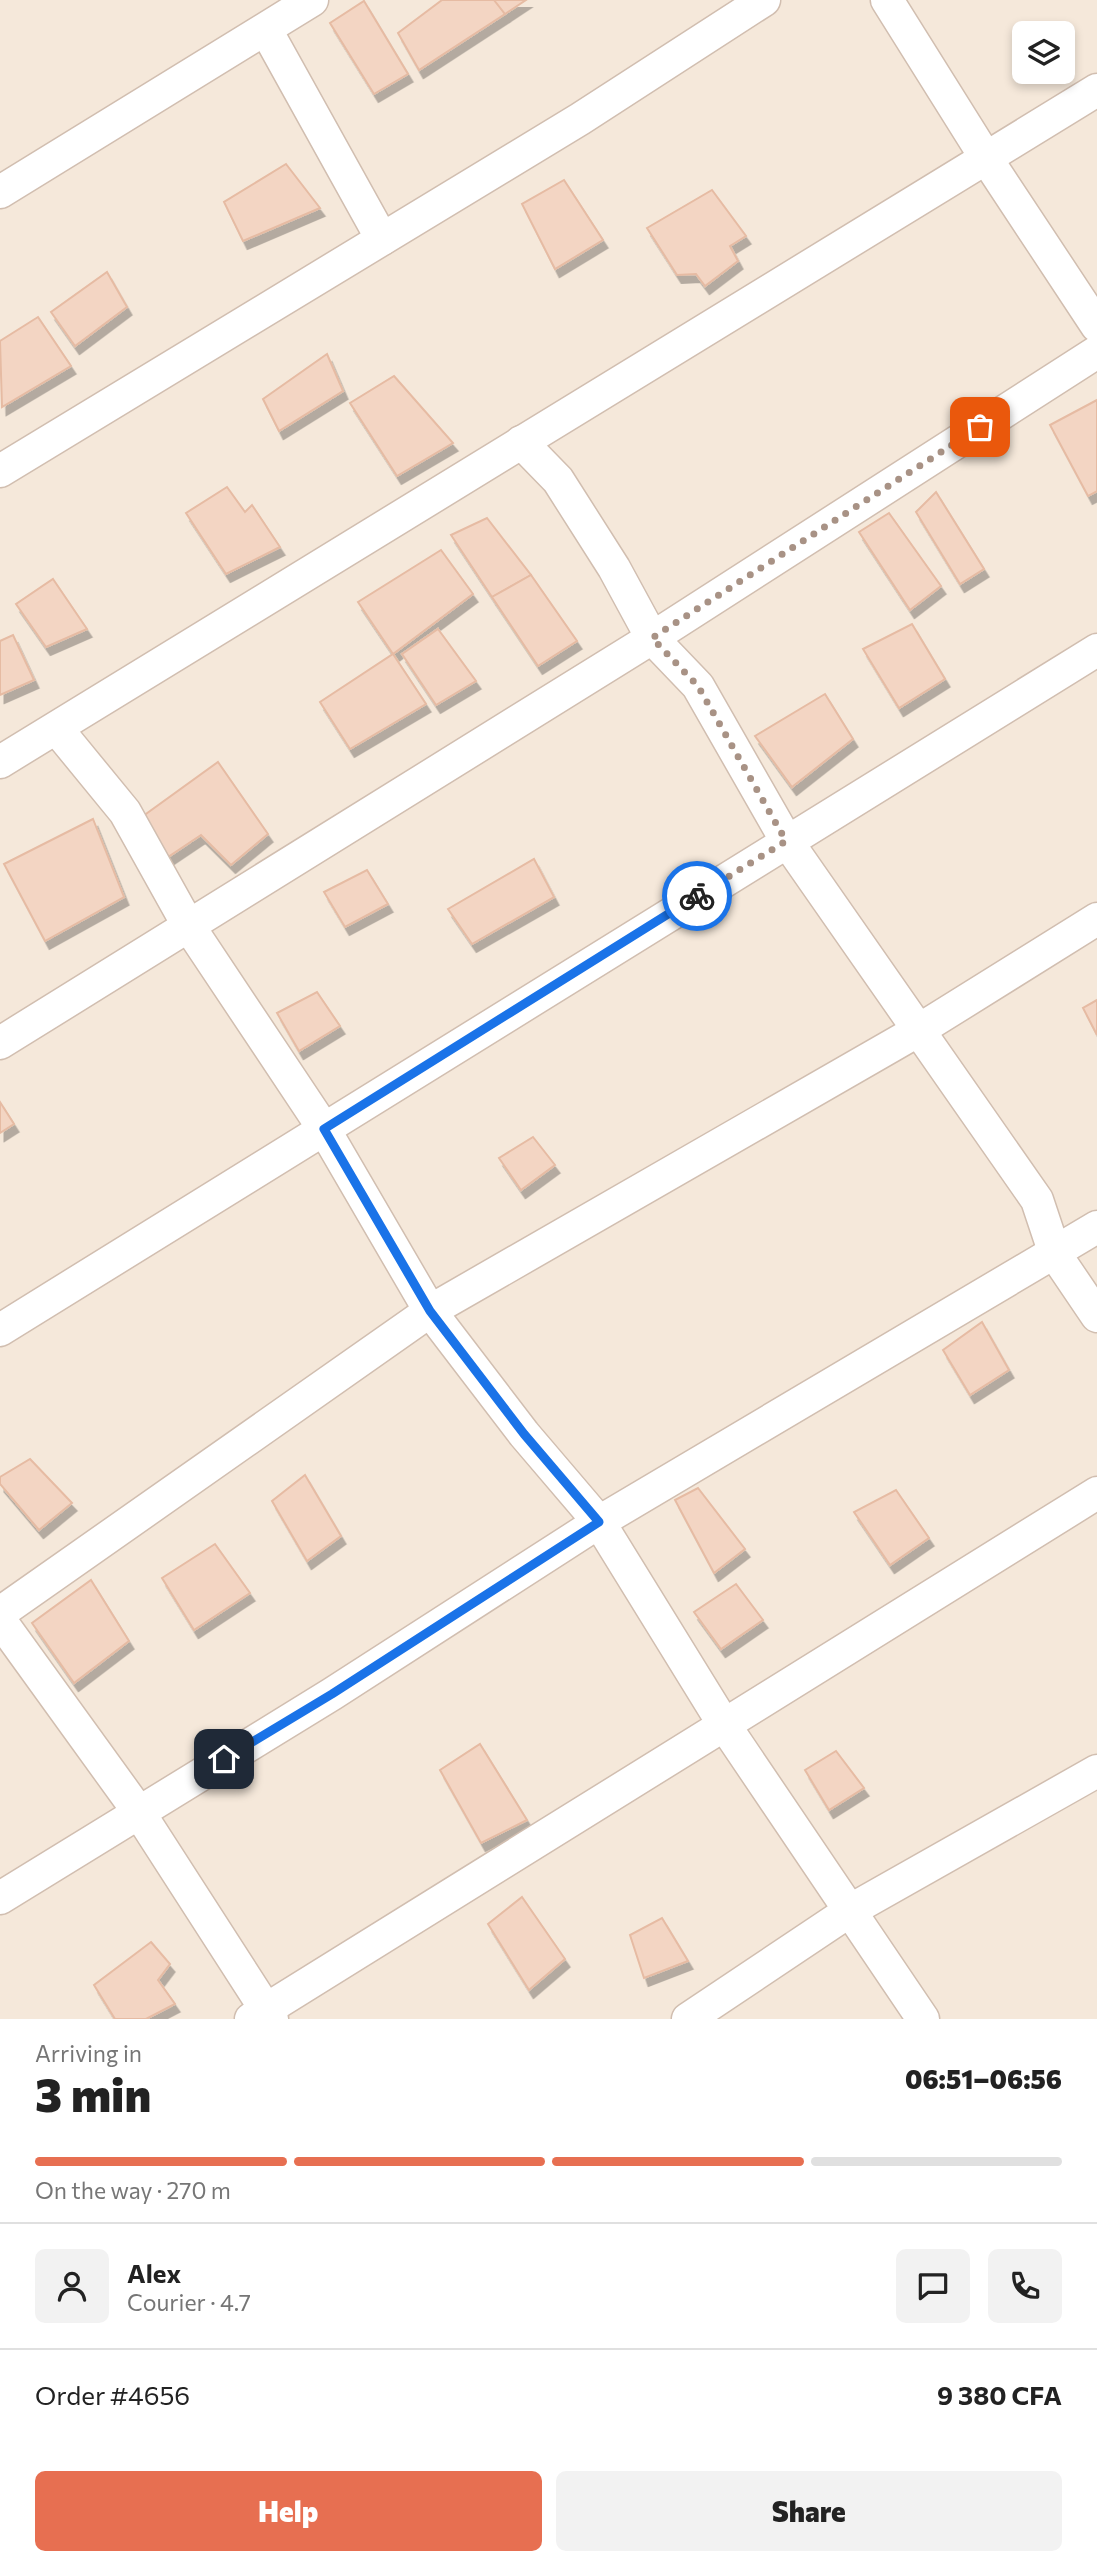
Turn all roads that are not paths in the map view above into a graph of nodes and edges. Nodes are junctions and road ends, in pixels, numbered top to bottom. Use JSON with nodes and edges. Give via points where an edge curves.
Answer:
{"nodes":[{"id":1,"x":312,"y":0,"type":"edge"},
{"id":2,"x":764,"y":0,"type":"edge"},
{"id":3,"x":887,"y":0,"type":"edge"},
{"id":4,"x":266,"y":30,"type":"junction"},
{"id":5,"x":1097,"y":90,"type":"edge"},
{"id":6,"x":986,"y":158,"type":"junction"},
{"id":7,"x":0,"y":192,"type":"edge"},
{"id":8,"x":382,"y":239,"type":"junction"},
{"id":9,"x":1097,"y":326,"type":"edge"},
{"id":10,"x":1097,"y":352,"type":"edge"},
{"id":11,"x":521,"y":442,"type":"junction"},
{"id":12,"x":0,"y":471,"type":"edge"},
{"id":13,"x":652,"y":638,"type":"junction"},
{"id":14,"x":1097,"y":650,"type":"edge"},
{"id":15,"x":57,"y":729,"type":"junction"},
{"id":16,"x":0,"y":762,"type":"edge"},
{"id":17,"x":786,"y":841,"type":"junction"},
{"id":18,"x":1097,"y":919,"type":"edge"},
{"id":19,"x":188,"y":925,"type":"junction"},
{"id":20,"x":919,"y":1030,"type":"junction"},
{"id":21,"x":0,"y":1043,"type":"edge"},
{"id":22,"x":324,"y":1129,"type":"junction"},
{"id":23,"x":1097,"y":1227,"type":"edge"},
{"id":24,"x":1055,"y":1254,"type":"junction"},
{"id":25,"x":430,"y":1311,"type":"junction"},
{"id":26,"x":1097,"y":1316,"type":"edge"},
{"id":27,"x":0,"y":1330,"type":"edge"},
{"id":28,"x":1097,"y":1493,"type":"edge"},
{"id":29,"x":599,"y":1522,"type":"junction"},
{"id":30,"x":0,"y":1613,"type":"edge"},
{"id":31,"x":0,"y":1620,"type":"edge"},
{"id":32,"x":723,"y":1723,"type":"junction"},
{"id":33,"x":1097,"y":1771,"type":"edge"},
{"id":34,"x":138,"y":1811,"type":"junction"},
{"id":35,"x":0,"y":1898,"type":"edge"},
{"id":36,"x":851,"y":1910,"type":"junction"},
{"id":37,"x":263,"y":2016,"type":"edge"},
{"id":38,"x":688,"y":2019,"type":"edge"},
{"id":39,"x":923,"y":2019,"type":"edge"}],
"edges":[{"from":1,"to":4,"type":"street"},
{"from":2,"to":8,"type":"street"},
{"from":3,"to":6,"type":"street"},
{"from":4,"to":7,"type":"street"},
{"from":4,"to":8,"type":"street"},
{"from":5,"to":6,"type":"street"},
{"from":6,"to":9,"type":"street"},
{"from":6,"to":11,"type":"street"},
{"from":8,"to":12,"type":"street"},
{"from":10,"to":13,"type":"street"},
{"from":11,"to":13,"type":"street","via":[[558,480]]},
{"from":11,"to":15,"type":"street"},
{"from":13,"to":17,"type":"street","via":[[698,686]]},
{"from":13,"to":19,"type":"street"},
{"from":14,"to":17,"type":"street"},
{"from":15,"to":16,"type":"street"},
{"from":15,"to":19,"type":"street","via":[[125,812]]},
{"from":17,"to":20,"type":"street"},
{"from":17,"to":22,"type":"street"},
{"from":18,"to":20,"type":"street"},
{"from":19,"to":21,"type":"street"},
{"from":19,"to":22,"type":"street"},
{"from":20,"to":24,"type":"street","via":[[1037,1200]]},
{"from":20,"to":25,"type":"street"},
{"from":22,"to":25,"type":"street"},
{"from":22,"to":27,"type":"street"},
{"from":23,"to":24,"type":"street"},
{"from":24,"to":26,"type":"street"},
{"from":24,"to":29,"type":"street"},
{"from":25,"to":29,"type":"street","via":[[524,1434]]},
{"from":25,"to":30,"type":"street"},
{"from":28,"to":32,"type":"street"},
{"from":29,"to":32,"type":"street"},
{"from":29,"to":34,"type":"street","via":[[332,1694]]},
{"from":31,"to":34,"type":"street"},
{"from":32,"to":36,"type":"street"},
{"from":32,"to":37,"type":"street"},
{"from":33,"to":36,"type":"street"},
{"from":34,"to":35,"type":"street"},
{"from":34,"to":37,"type":"street"},
{"from":36,"to":38,"type":"street"},
{"from":36,"to":39,"type":"street"}]}
